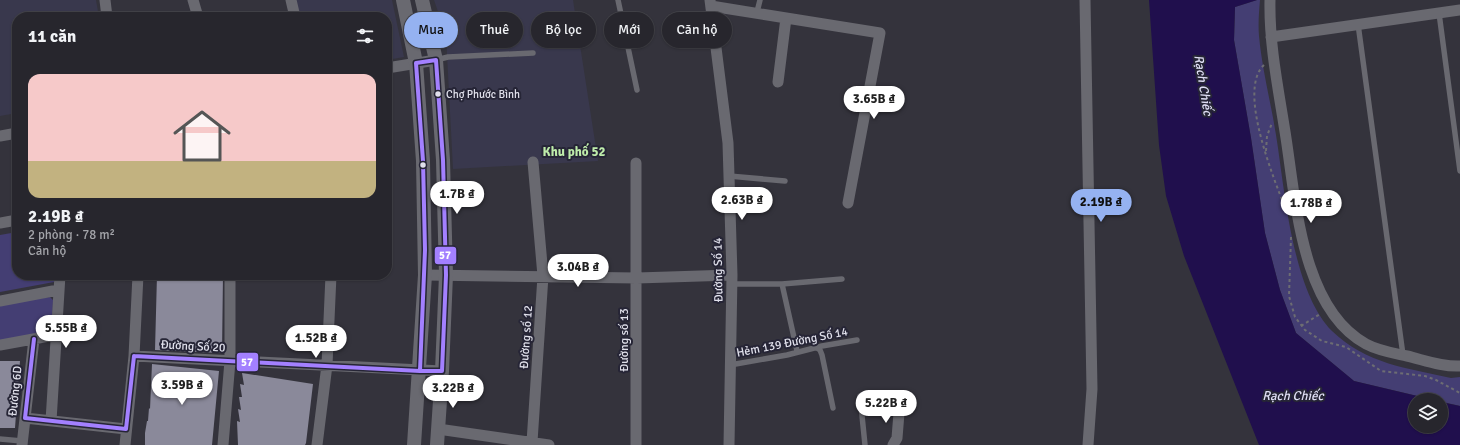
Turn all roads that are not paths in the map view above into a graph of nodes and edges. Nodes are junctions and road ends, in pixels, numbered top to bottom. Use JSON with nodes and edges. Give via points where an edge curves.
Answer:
{"nodes":[{"id":1,"x":104,"y":0,"type":"edge"},
{"id":2,"x":193,"y":0,"type":"edge"},
{"id":3,"x":291,"y":0,"type":"edge"},
{"id":4,"x":403,"y":0,"type":"edge"},
{"id":5,"x":422,"y":0,"type":"edge"},
{"id":6,"x":618,"y":0,"type":"edge"},
{"id":7,"x":760,"y":0,"type":"edge"},
{"id":8,"x":1085,"y":0,"type":"edge"},
{"id":9,"x":710,"y":3,"type":"edge"},
{"id":10,"x":1270,"y":3,"type":"edge"},
{"id":11,"x":1460,"y":10,"type":"edge"},
{"id":12,"x":107,"y":12,"type":"edge"},
{"id":13,"x":197,"y":12,"type":"edge"},
{"id":14,"x":294,"y":12,"type":"edge"},
{"id":15,"x":757,"y":12,"type":"junction"},
{"id":16,"x":1439,"y":13,"type":"junction"},
{"id":17,"x":786,"y":18,"type":"junction"},
{"id":18,"x":1358,"y":24,"type":"junction"},
{"id":19,"x":1271,"y":37,"type":"junction"},
{"id":20,"x":533,"y":53,"type":"dead end"},
{"id":21,"x":436,"y":60,"type":"junction"},
{"id":22,"x":416,"y":63,"type":"junction"},
{"id":23,"x":392,"y":67,"type":"edge"},
{"id":24,"x":778,"y":82,"type":"dead end"},
{"id":25,"x":637,"y":90,"type":"dead end"},
{"id":26,"x":12,"y":134,"type":"edge"},
{"id":27,"x":0,"y":136,"type":"edge"},
{"id":28,"x":533,"y":162,"type":"dead end"},
{"id":29,"x":636,"y":163,"type":"dead end"},
{"id":30,"x":1460,"y":171,"type":"edge"},
{"id":31,"x":729,"y":176,"type":"junction"},
{"id":32,"x":785,"y":181,"type":"dead end"},
{"id":33,"x":848,"y":203,"type":"dead end"},
{"id":34,"x":12,"y":221,"type":"edge"},
{"id":35,"x":0,"y":223,"type":"edge"},
{"id":36,"x":425,"y":275,"type":"junction"},
{"id":37,"x":446,"y":275,"type":"junction"},
{"id":38,"x":543,"y":276,"type":"junction"},
{"id":39,"x":637,"y":278,"type":"junction"},
{"id":40,"x":842,"y":279,"type":"dead end"},
{"id":41,"x":59,"y":280,"type":"edge"},
{"id":42,"x":138,"y":280,"type":"edge"},
{"id":43,"x":230,"y":280,"type":"edge"},
{"id":44,"x":331,"y":280,"type":"edge"},
{"id":45,"x":732,"y":280,"type":"junction"},
{"id":46,"x":782,"y":284,"type":"junction"},
{"id":47,"x":58,"y":290,"type":"junction"},
{"id":48,"x":0,"y":301,"type":"edge"},
{"id":49,"x":55,"y":335,"type":"junction"},
{"id":50,"x":34,"y":339,"type":"junction"},
{"id":51,"x":857,"y":340,"type":"dead end"},
{"id":52,"x":0,"y":345,"type":"edge"},
{"id":53,"x":817,"y":348,"type":"junction"},
{"id":54,"x":797,"y":352,"type":"junction"},
{"id":55,"x":1403,"y":355,"type":"junction"},
{"id":56,"x":134,"y":356,"type":"junction"},
{"id":57,"x":230,"y":361,"type":"junction"},
{"id":58,"x":327,"y":365,"type":"junction"},
{"id":59,"x":730,"y":365,"type":"junction"},
{"id":60,"x":1460,"y":366,"type":"edge"},
{"id":61,"x":420,"y":371,"type":"junction"},
{"id":62,"x":442,"y":371,"type":"junction"},
{"id":63,"x":860,"y":396,"type":"dead end"},
{"id":64,"x":833,"y":408,"type":"dead end"},
{"id":65,"x":899,"y":414,"type":"dead end"},
{"id":66,"x":25,"y":418,"type":"junction"},
{"id":67,"x":51,"y":421,"type":"junction"},
{"id":68,"x":126,"y":429,"type":"junction"},
{"id":69,"x":438,"y":429,"type":"junction"},
{"id":70,"x":0,"y":439,"type":"edge"},
{"id":71,"x":532,"y":442,"type":"junction"},
{"id":72,"x":22,"y":443,"type":"edge"},
{"id":73,"x":124,"y":445,"type":"edge"},
{"id":74,"x":223,"y":445,"type":"edge"},
{"id":75,"x":318,"y":445,"type":"edge"},
{"id":76,"x":414,"y":445,"type":"edge"},
{"id":77,"x":437,"y":445,"type":"edge"},
{"id":78,"x":549,"y":445,"type":"edge"},
{"id":79,"x":636,"y":445,"type":"edge"},
{"id":80,"x":729,"y":445,"type":"edge"},
{"id":81,"x":865,"y":445,"type":"edge"},
{"id":82,"x":893,"y":445,"type":"edge"},
{"id":83,"x":1088,"y":445,"type":"edge"}],
"edges":[{"from":1,"to":12,"type":"street"},
{"from":2,"to":13,"type":"street"},
{"from":3,"to":14,"type":"street"},
{"from":4,"to":22,"type":"street"},
{"from":5,"to":21,"type":"street"},
{"from":6,"to":25,"type":"lane"},
{"from":7,"to":15,"type":"lane"},
{"from":8,"to":83,"type":"street","via":[[1092,389]]},
{"from":9,"to":15,"type":"street"},
{"from":9,"to":31,"type":"street","name":"Đường Số 14","via":[[728,143]]},
{"from":10,"to":19,"type":"street"},
{"from":11,"to":16,"type":"street"},
{"from":15,"to":17,"type":"street"},
{"from":16,"to":18,"type":"street"},
{"from":16,"to":30,"type":"lane"},
{"from":17,"to":24,"type":"street"},
{"from":17,"to":33,"type":"street","via":[[880,33]]},
{"from":18,"to":19,"type":"street"},
{"from":18,"to":55,"type":"lane"},
{"from":19,"to":55,"type":"street","via":[[1301,234],[1323,299],[1335,317],[1355,337],[1377,349]]},
{"from":20,"to":21,"type":"lane","via":[[448,57]]},
{"from":21,"to":22,"type":"street"},
{"from":21,"to":37,"type":"street","via":[[443,160]]},
{"from":22,"to":23,"type":"street"},
{"from":22,"to":36,"type":"street","via":[[423,161]]},
{"from":26,"to":27,"type":"street"},
{"from":28,"to":38,"type":"street","name":"Đường số 12"},
{"from":29,"to":39,"type":"street","name":"Đường số 13"},
{"from":31,"to":32,"type":"lane"},
{"from":31,"to":45,"type":"street","name":"Đường Số 14"},
{"from":34,"to":35,"type":"street"},
{"from":36,"to":37,"type":"street"},
{"from":36,"to":61,"type":"street"},
{"from":37,"to":38,"type":"street"},
{"from":37,"to":62,"type":"street"},
{"from":38,"to":39,"type":"street"},
{"from":38,"to":71,"type":"street","name":"Đường số 12"},
{"from":39,"to":45,"type":"street"},
{"from":39,"to":79,"type":"street","name":"Đường số 13"},
{"from":40,"to":46,"type":"lane"},
{"from":41,"to":47,"type":"street"},
{"from":42,"to":56,"type":"street"},
{"from":43,"to":57,"type":"street"},
{"from":44,"to":58,"type":"street"},
{"from":45,"to":46,"type":"lane"},
{"from":45,"to":59,"type":"street","name":"Đường Số 14"},
{"from":46,"to":54,"type":"lane"},
{"from":47,"to":48,"type":"street"},
{"from":47,"to":49,"type":"street"},
{"from":49,"to":50,"type":"street"},
{"from":49,"to":67,"type":"street"},
{"from":50,"to":52,"type":"street"},
{"from":50,"to":66,"type":"street","name":"Đường 6D"},
{"from":51,"to":53,"type":"lane","name":"Hẻm 139 Đường Số 14"},
{"from":53,"to":54,"type":"lane","name":"Hẻm 139 Đường Số 14"},
{"from":53,"to":64,"type":"lane","via":[[822,355]]},
{"from":54,"to":59,"type":"lane","name":"Hẻm 139 Đường Số 14","via":[[787,356]]},
{"from":55,"to":60,"type":"street","via":[[1448,366]]},
{"from":56,"to":57,"type":"street","name":"Đường Số 20"},
{"from":56,"to":68,"type":"street"},
{"from":57,"to":58,"type":"street","name":"Đường Số 20"},
{"from":57,"to":74,"type":"street"},
{"from":58,"to":61,"type":"street","name":"Đường Số 20"},
{"from":58,"to":75,"type":"street"},
{"from":59,"to":80,"type":"street","name":"Đường Số 14"},
{"from":61,"to":62,"type":"street","name":"Đường Số 20"},
{"from":61,"to":76,"type":"street"},
{"from":62,"to":69,"type":"street"},
{"from":63,"to":81,"type":"lane"},
{"from":65,"to":82,"type":"street","via":[[897,438]]},
{"from":66,"to":67,"type":"street"},
{"from":66,"to":72,"type":"street","name":"Đường 6D"},
{"from":67,"to":68,"type":"street"},
{"from":68,"to":73,"type":"street"},
{"from":69,"to":71,"type":"street"},
{"from":69,"to":77,"type":"street"},
{"from":70,"to":72,"type":"lane"},
{"from":71,"to":78,"type":"street"}]}
